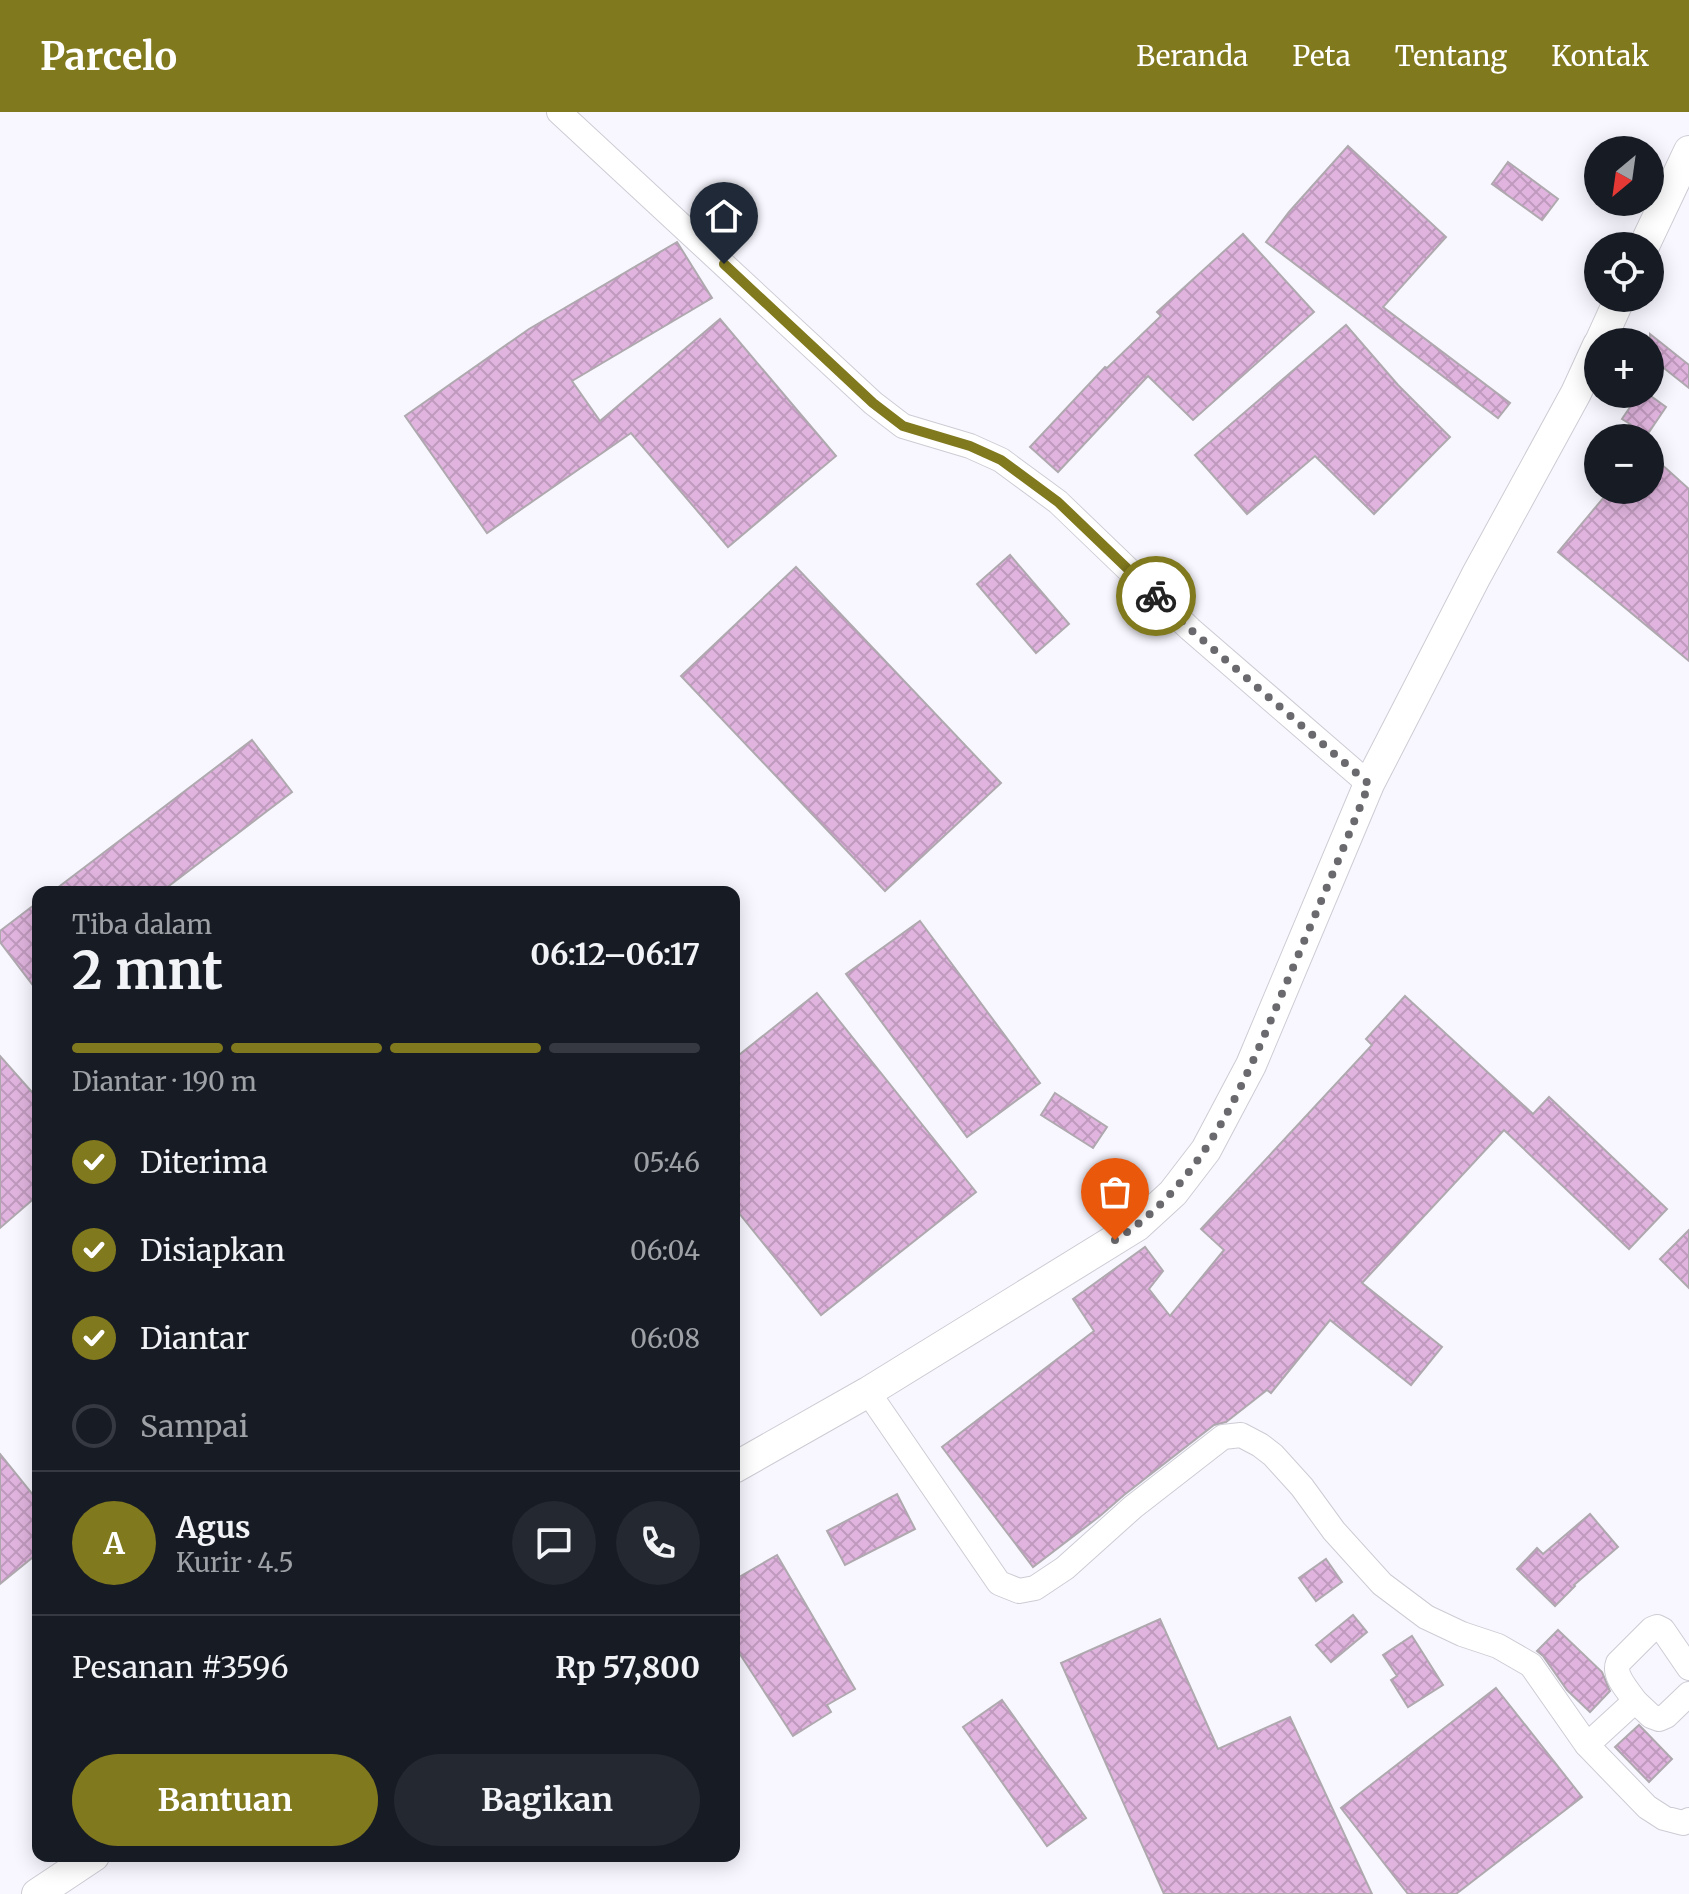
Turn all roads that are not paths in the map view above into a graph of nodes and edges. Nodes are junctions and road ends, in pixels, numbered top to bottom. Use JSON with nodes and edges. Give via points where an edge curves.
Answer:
{"nodes":[{"id":1,"x":559,"y":112,"type":"edge"},
{"id":2,"x":1689,"y":151,"type":"edge"},
{"id":3,"x":1651,"y":232,"type":"edge"},
{"id":4,"x":1584,"y":376,"type":"edge"},
{"id":5,"x":1369,"y":784,"type":"junction"},
{"id":6,"x":868,"y":1392,"type":"junction"},
{"id":7,"x":740,"y":1465,"type":"edge"},
{"id":8,"x":1689,"y":1668,"type":"edge"},
{"id":9,"x":1689,"y":1694,"type":"edge"},
{"id":10,"x":1635,"y":1701,"type":"junction"},
{"id":11,"x":1587,"y":1745,"type":"junction"},
{"id":12,"x":1689,"y":1820,"type":"edge"},
{"id":13,"x":85,"y":1862,"type":"edge"},
{"id":14,"x":37,"y":1894,"type":"edge"}],
"edges":[{"from":1,"to":5,"type":"street","via":[[873,403],[903,426],[1001,460],[1058,502],[1190,629]]},
{"from":2,"to":3,"type":"main road"},
{"from":4,"to":5,"type":"main road"},
{"from":5,"to":6,"type":"main road","via":[[1251,1065],[1206,1150],[1173,1193],[1137,1226]]},
{"from":6,"to":7,"type":"main road"},
{"from":6,"to":11,"type":"street","via":[[999,1583],[1019,1591],[1035,1588],[1065,1568],[1223,1437],[1241,1435],[1273,1455],[1382,1584],[1426,1617],[1531,1665]]},
{"from":8,"to":10,"type":"street","via":[[1663,1630],[1652,1629],[1616,1669]]},
{"from":9,"to":10,"type":"street","via":[[1659,1719]]},
{"from":10,"to":11,"type":"street"},
{"from":11,"to":12,"type":"street","via":[[1647,1807],[1664,1818]]},
{"from":13,"to":14,"type":"main road"}]}
